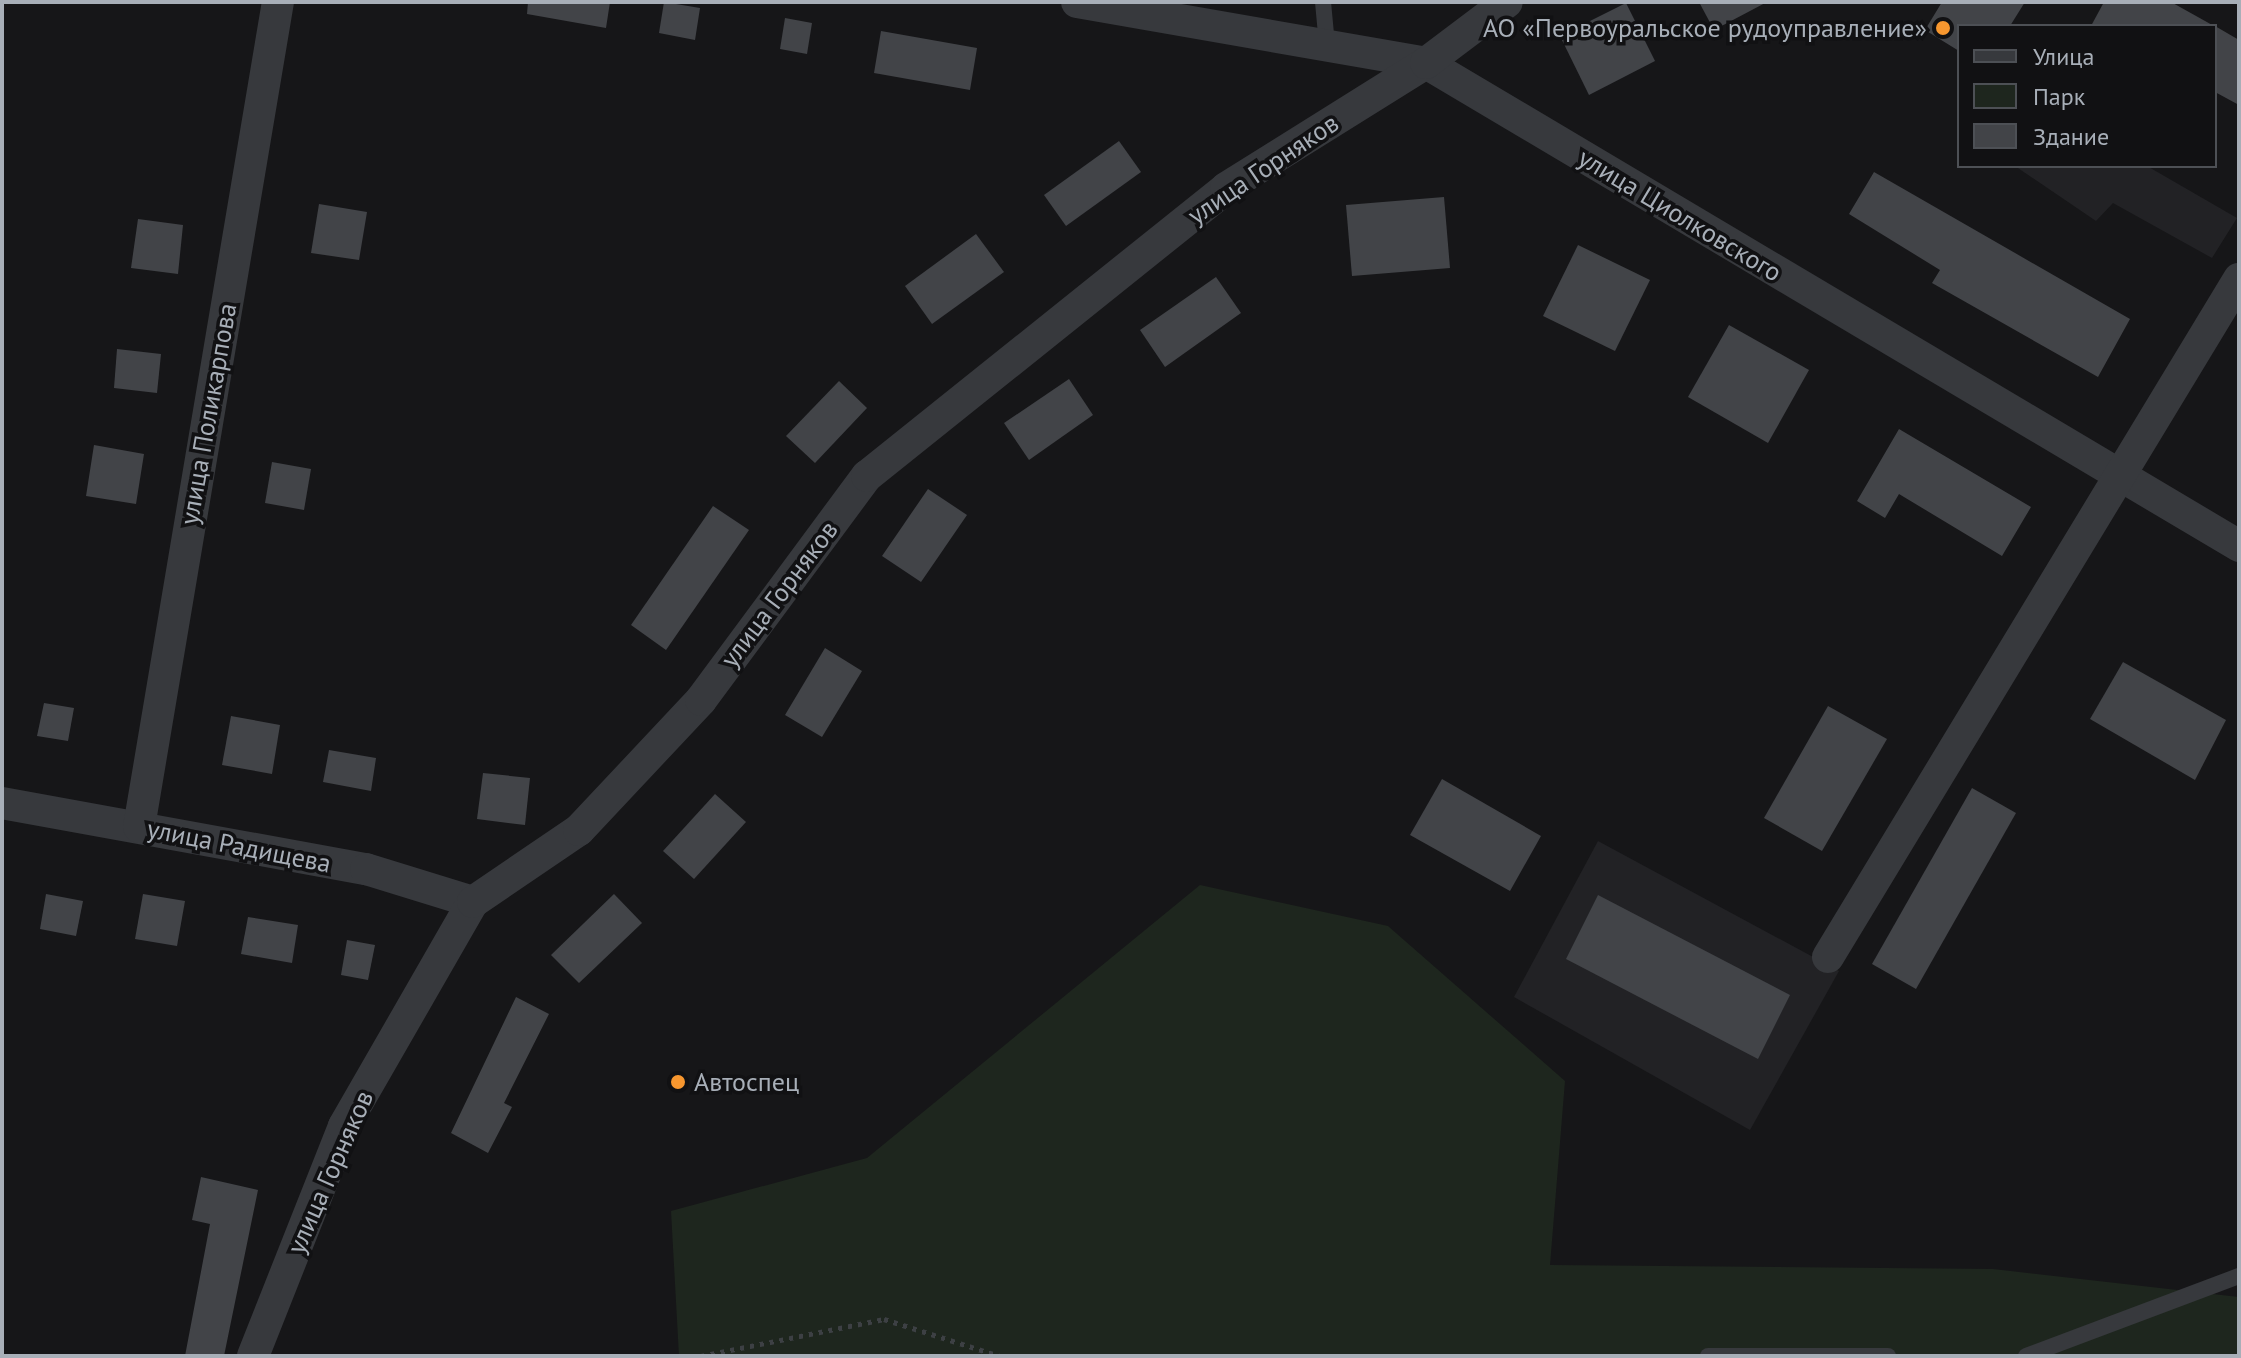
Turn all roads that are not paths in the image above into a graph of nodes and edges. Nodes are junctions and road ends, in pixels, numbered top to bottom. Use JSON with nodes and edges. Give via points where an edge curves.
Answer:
{"nodes":[{"id":1,"x":278,"y":2,"type":"edge"},
{"id":2,"x":1077,"y":2,"type":"edge"},
{"id":3,"x":1323,"y":2,"type":"edge"},
{"id":4,"x":1507,"y":2,"type":"edge"},
{"id":5,"x":1327,"y":45,"type":"junction"},
{"id":6,"x":1426,"y":63,"type":"junction"},
{"id":7,"x":2239,"y":279,"type":"edge"},
{"id":8,"x":2118,"y":477,"type":"junction"},
{"id":9,"x":2239,"y":546,"type":"edge"},
{"id":10,"x":2,"y":803,"type":"edge"},
{"id":11,"x":139,"y":827,"type":"junction"},
{"id":12,"x":473,"y":902,"type":"junction"},
{"id":13,"x":1828,"y":957,"type":"dead end"},
{"id":14,"x":2239,"y":1276,"type":"edge"},
{"id":15,"x":253,"y":1356,"type":"edge"},
{"id":16,"x":1708,"y":1356,"type":"edge"},
{"id":17,"x":1888,"y":1356,"type":"edge"},
{"id":18,"x":2026,"y":1356,"type":"edge"}],
"edges":[{"from":1,"to":11,"type":"street","name":"улица Поликарпова"},
{"from":2,"to":5,"type":"street","name":"улица Циолковского"},
{"from":3,"to":5,"type":"lane"},
{"from":4,"to":6,"type":"street","name":"улица Горняков"},
{"from":5,"to":6,"type":"street","name":"улица Циолковского"},
{"from":6,"to":8,"type":"street","name":"улица Циолковского"},
{"from":6,"to":12,"type":"street","name":"улица Горняков","via":[[1226,188],[867,476],[701,700],[579,830]]},
{"from":7,"to":8,"type":"street"},
{"from":8,"to":9,"type":"street","name":"улица Циолковского"},
{"from":8,"to":13,"type":"street"},
{"from":10,"to":11,"type":"street","name":"улица Радищева"},
{"from":11,"to":12,"type":"street","name":"улица Радищева","via":[[366,869]]},
{"from":12,"to":15,"type":"street","name":"улица Горняков","via":[[344,1126]]},
{"from":14,"to":18,"type":"lane"},
{"from":16,"to":17,"type":"lane"}]}
